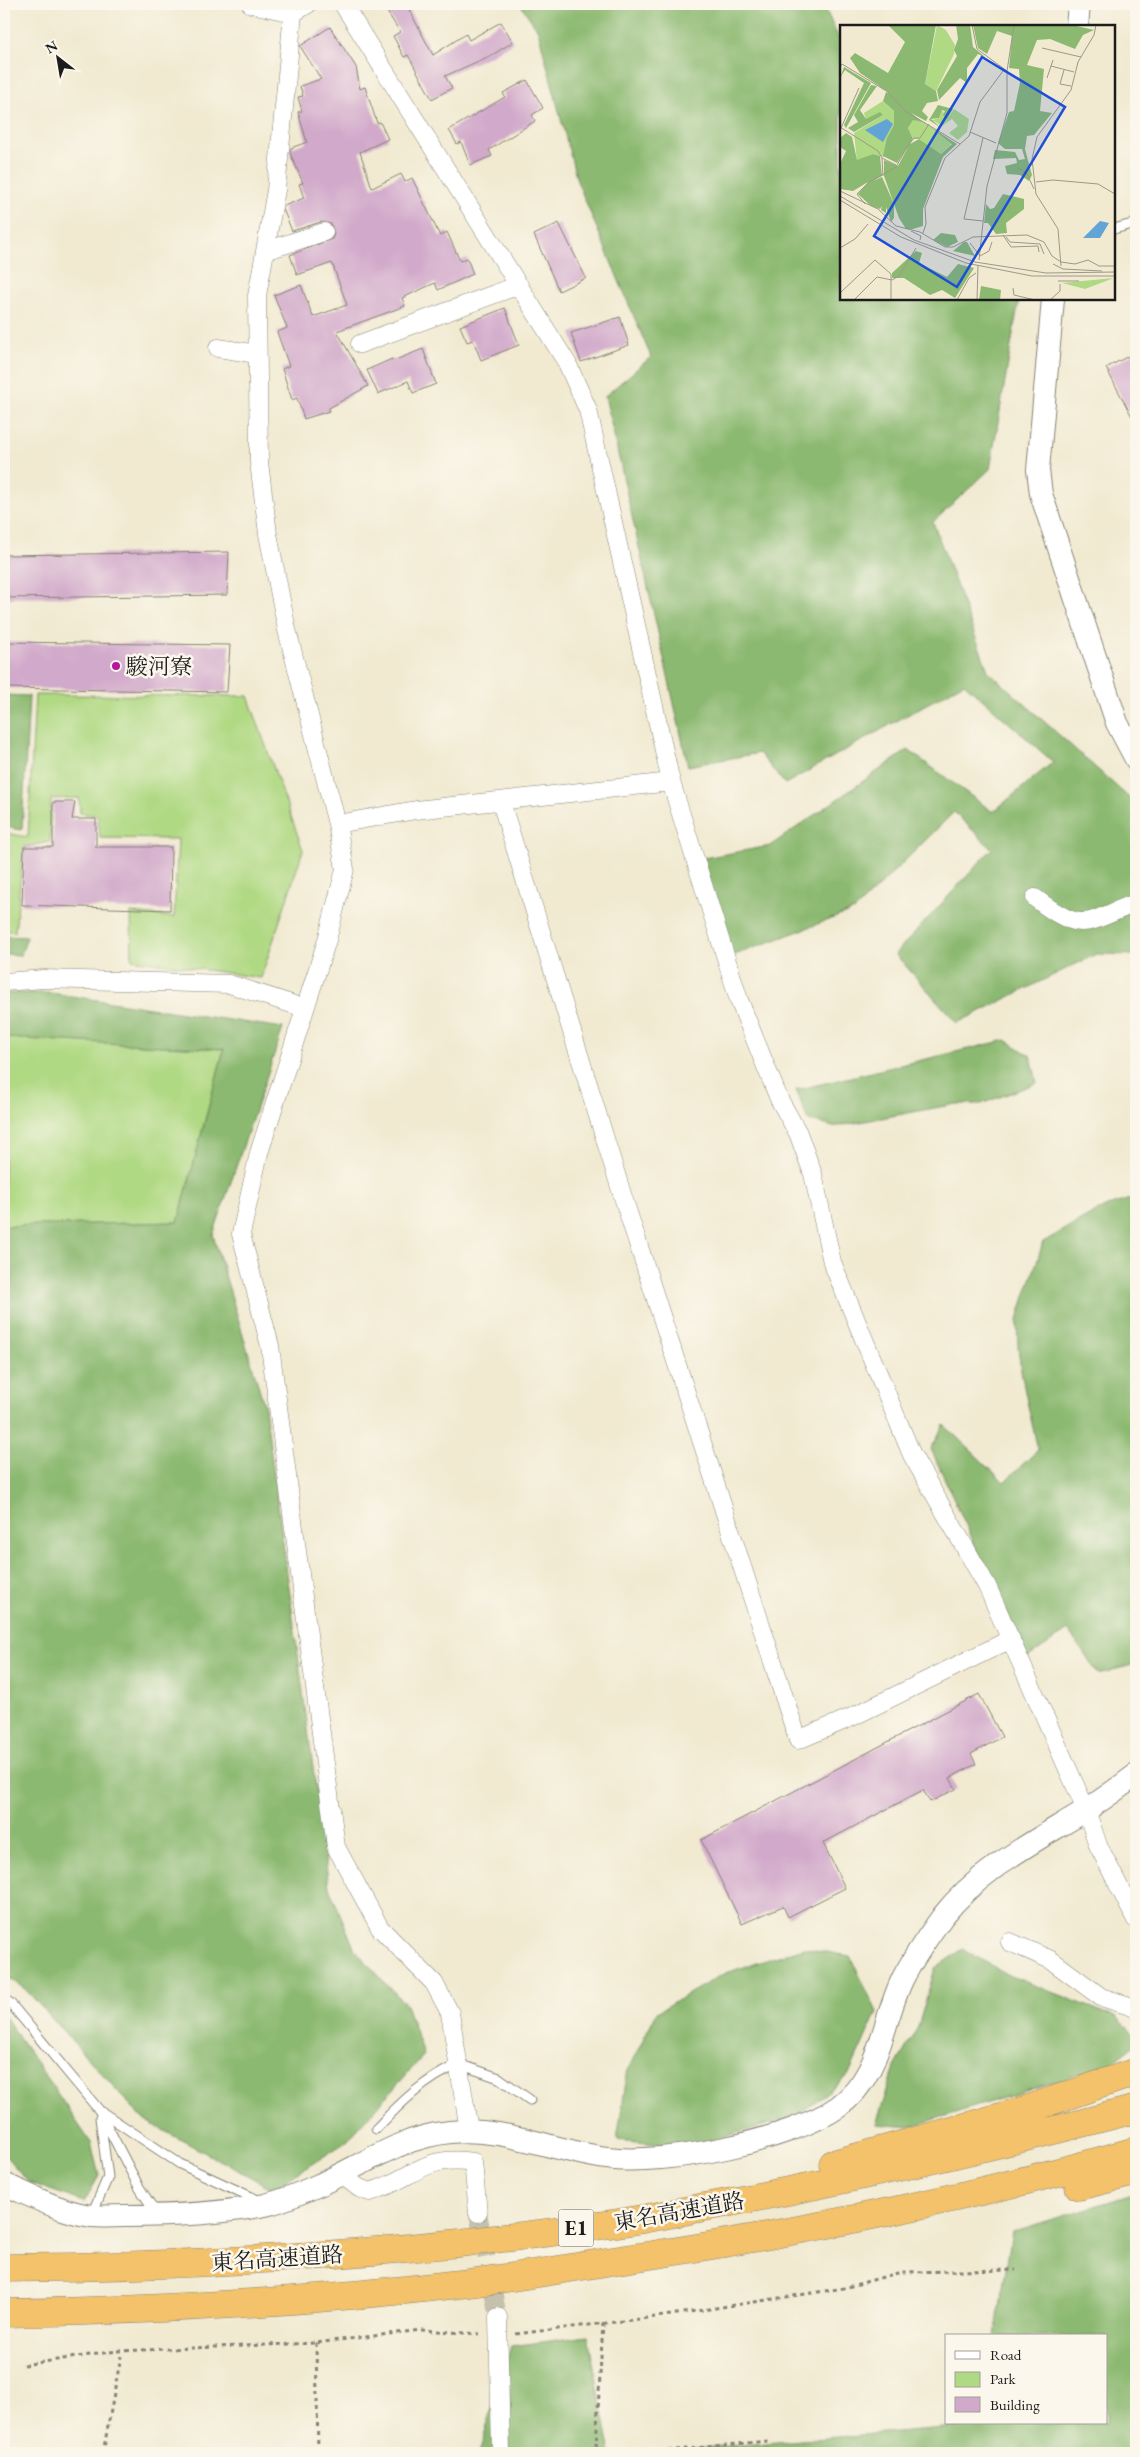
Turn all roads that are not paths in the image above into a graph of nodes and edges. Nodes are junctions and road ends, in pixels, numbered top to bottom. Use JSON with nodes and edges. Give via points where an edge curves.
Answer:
{"nodes":[{"id":1,"x":251,"y":4,"type":"edge"},
{"id":2,"x":343,"y":4,"type":"edge"},
{"id":3,"x":1079,"y":4,"type":"edge"},
{"id":4,"x":300,"y":8,"type":"edge"},
{"id":5,"x":1077,"y":25,"type":"edge"},
{"id":6,"x":1136,"y":224,"type":"edge"},
{"id":7,"x":1115,"y":229,"type":"edge"},
{"id":8,"x":324,"y":232,"type":"dead end"},
{"id":9,"x":265,"y":251,"type":"junction"},
{"id":10,"x":519,"y":285,"type":"junction"},
{"id":11,"x":1053,"y":300,"type":"edge"},
{"id":12,"x":360,"y":344,"type":"dead end"},
{"id":13,"x":218,"y":348,"type":"dead end"},
{"id":14,"x":257,"y":354,"type":"junction"},
{"id":15,"x":1136,"y":760,"type":"edge"},
{"id":16,"x":671,"y":782,"type":"junction"},
{"id":17,"x":501,"y":802,"type":"junction"},
{"id":18,"x":337,"y":824,"type":"junction"},
{"id":19,"x":1035,"y":898,"type":"dead end"},
{"id":20,"x":1136,"y":902,"type":"edge"},
{"id":21,"x":4,"y":982,"type":"edge"},
{"id":22,"x":304,"y":1008,"type":"junction"},
{"id":23,"x":1011,"y":1639,"type":"junction"},
{"id":24,"x":1136,"y":1775,"type":"edge"},
{"id":25,"x":1086,"y":1810,"type":"junction"},
{"id":26,"x":1136,"y":1920,"type":"edge"},
{"id":27,"x":1010,"y":1942,"type":"dead end"},
{"id":28,"x":4,"y":1999,"type":"edge"},
{"id":29,"x":1136,"y":2008,"type":"edge"},
{"id":30,"x":459,"y":2064,"type":"junction"},
{"id":31,"x":1136,"y":2072,"type":"edge"},
{"id":32,"x":530,"y":2100,"type":"dead end"},
{"id":33,"x":1136,"y":2109,"type":"edge"},
{"id":34,"x":99,"y":2110,"type":"junction"},
{"id":35,"x":376,"y":2129,"type":"dead end"},
{"id":36,"x":469,"y":2130,"type":"junction"},
{"id":37,"x":1136,"y":2152,"type":"edge"},
{"id":38,"x":1136,"y":2172,"type":"edge"},
{"id":39,"x":341,"y":2174,"type":"junction"},
{"id":40,"x":4,"y":2184,"type":"edge"},
{"id":41,"x":267,"y":2205,"type":"junction"},
{"id":42,"x":478,"y":2213,"type":"tunnel mouth"},
{"id":43,"x":92,"y":2216,"type":"junction"},
{"id":44,"x":158,"y":2216,"type":"junction"},
{"id":45,"x":620,"y":2222,"type":"junction"},
{"id":46,"x":831,"y":2224,"type":"junction"},
{"id":47,"x":4,"y":2268,"type":"edge"},
{"id":48,"x":4,"y":2313,"type":"edge"},
{"id":49,"x":498,"y":2317,"type":"tunnel mouth"},
{"id":50,"x":501,"y":2453,"type":"edge"}],
"edges":[{"from":1,"to":4,"type":"street"},
{"from":2,"to":10,"type":"street"},
{"from":3,"to":5,"type":"street"},
{"from":4,"to":9,"type":"street"},
{"from":6,"to":7,"type":"lane"},
{"from":8,"to":9,"type":"street"},
{"from":9,"to":14,"type":"street","via":[[257,296]]},
{"from":10,"to":12,"type":"street"},
{"from":10,"to":16,"type":"street","via":[[567,363],[588,410]]},
{"from":11,"to":15,"type":"street","via":[[1038,470],[1041,494],[1117,723]]},
{"from":13,"to":14,"type":"street"},
{"from":14,"to":18,"type":"street","via":[[259,462],[268,534],[286,630]]},
{"from":16,"to":17,"type":"street"},
{"from":16,"to":23,"type":"street","via":[[739,1000],[813,1174],[832,1262],[912,1455],[987,1586]]},
{"from":17,"to":18,"type":"street","via":[[416,810]]},
{"from":17,"to":23,"type":"street","via":[[626,1207],[798,1740]]},
{"from":18,"to":22,"type":"street","via":[[345,869],[327,940]]},
{"from":19,"to":20,"type":"street","via":[[1056,914],[1074,922],[1090,923]]},
{"from":21,"to":22,"type":"street","via":[[43,979],[229,984]]},
{"from":22,"to":30,"type":"street","via":[[259,1154],[241,1234],[270,1346],[336,1847],[380,1928],[434,1983],[450,2013]]},
{"from":23,"to":25,"type":"street"},
{"from":24,"to":25,"type":"street"},
{"from":25,"to":26,"type":"street","via":[[1098,1845]]},
{"from":25,"to":36,"type":"street","via":[[1000,1862],[943,1916],[903,1978],[882,2043],[862,2082],[840,2105],[811,2123],[774,2136],[712,2150],[630,2160],[593,2156],[520,2137]]},
{"from":27,"to":29,"type":"street","via":[[1051,1960],[1101,1997]]},
{"from":28,"to":34,"type":"lane"},
{"from":30,"to":32,"type":"lane","via":[[499,2078]]},
{"from":30,"to":35,"type":"lane","via":[[429,2079],[408,2095]]},
{"from":30,"to":36,"type":"street"},
{"from":31,"to":45,"type":"highway","via":[[1012,2114]]},
{"from":33,"to":45,"type":"highway","name":"東名高速道路","number":"E1","via":[[969,2152],[798,2190]]},
{"from":34,"to":41,"type":"lane","via":[[180,2164]]},
{"from":34,"to":43,"type":"lane","via":[[108,2177]]},
{"from":34,"to":44,"type":"lane","via":[[139,2188]]},
{"from":36,"to":39,"type":"street","via":[[404,2142]]},
{"from":37,"to":46,"type":"highway","name":"東名高速道路","number":"E1","via":[[972,2194]]},
{"from":38,"to":46,"type":"highway","via":[[1062,2190],[957,2209]]},
{"from":39,"to":41,"type":"street"},
{"from":39,"to":42,"type":"street","via":[[370,2192],[427,2164],[448,2160],[474,2162]]},
{"from":40,"to":43,"type":"street","via":[[44,2202]]},
{"from":41,"to":44,"type":"street"},
{"from":43,"to":44,"type":"street"},
{"from":45,"to":47,"type":"highway","name":"東名高速道路","number":"E1","via":[[422,2248],[264,2260],[131,2267]]},
{"from":46,"to":48,"type":"highway","name":"東名高速道路","number":"E1","via":[[705,2248],[472,2282],[279,2302],[96,2312]]},
{"from":49,"to":50,"type":"street"}]}
